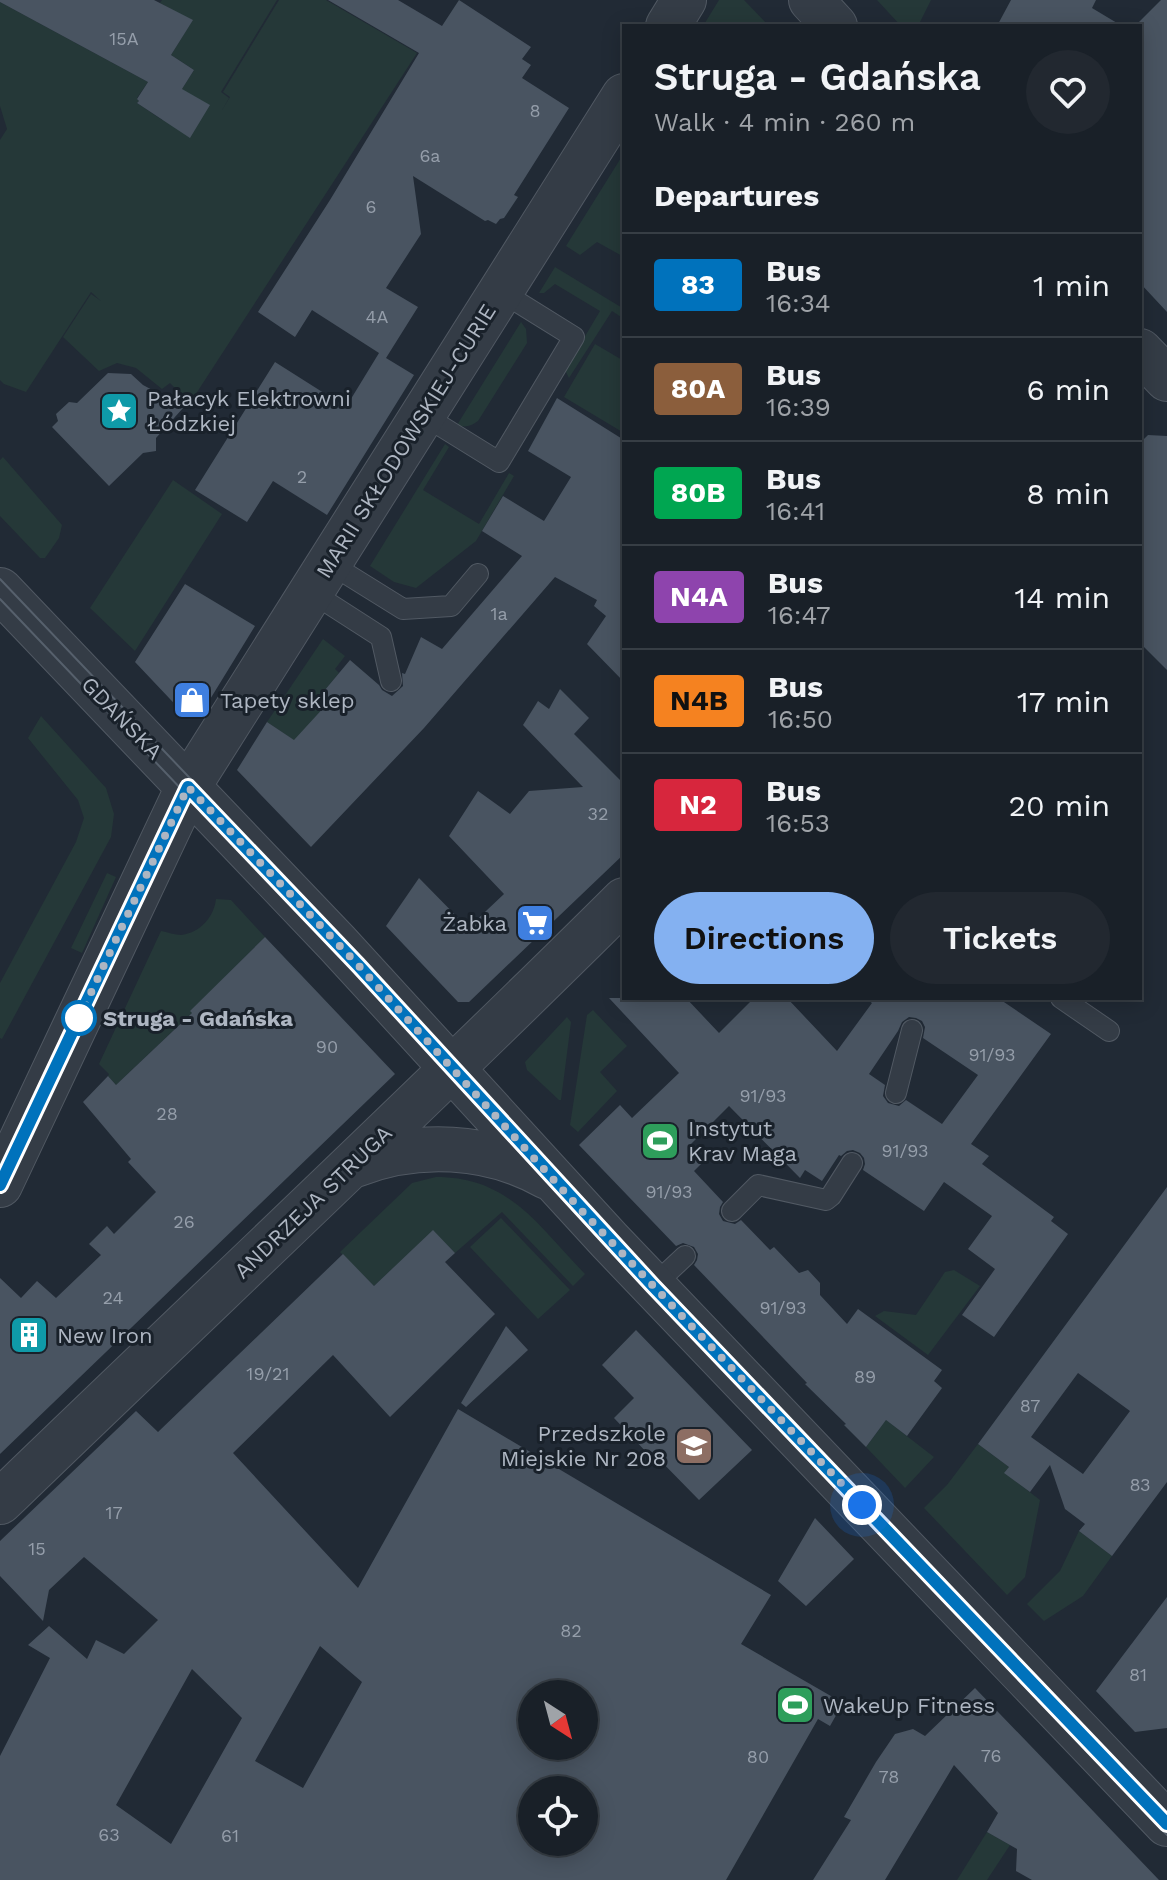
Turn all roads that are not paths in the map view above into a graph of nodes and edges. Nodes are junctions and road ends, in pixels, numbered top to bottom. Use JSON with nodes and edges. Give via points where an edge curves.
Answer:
{"nodes":[{"id":1,"x":662,"y":0,"type":"edge"},
{"id":2,"x":684,"y":0,"type":"edge"},
{"id":3,"x":811,"y":0,"type":"edge"},
{"id":4,"x":656,"y":24,"type":"edge"},
{"id":5,"x":669,"y":24,"type":"edge"},
{"id":6,"x":833,"y":24,"type":"edge"},
{"id":7,"x":622,"y":99,"type":"edge"},
{"id":8,"x":500,"y":291,"type":"junction"},
{"id":9,"x":423,"y":415,"type":"junction"},
{"id":10,"x":478,"y":574,"type":"dead end"},
{"id":11,"x":320,"y":578,"type":"junction"},
{"id":12,"x":0,"y":590,"type":"edge"},
{"id":13,"x":391,"y":681,"type":"dead end"},
{"id":14,"x":188,"y":787,"type":"junction"},
{"id":15,"x":622,"y":902,"type":"edge"},
{"id":16,"x":1064,"y":1000,"type":"edge"},
{"id":17,"x":912,"y":1030,"type":"dead end"},
{"id":18,"x":1109,"y":1031,"type":"dead end"},
{"id":19,"x":453,"y":1069,"type":"junction"},
{"id":20,"x":896,"y":1093,"type":"dead end"},
{"id":21,"x":852,"y":1163,"type":"dead end"},
{"id":22,"x":349,"y":1167,"type":"junction"},
{"id":23,"x":556,"y":1182,"type":"junction"},
{"id":24,"x":0,"y":1185,"type":"edge"},
{"id":25,"x":732,"y":1211,"type":"dead end"},
{"id":26,"x":685,"y":1256,"type":"dead end"},
{"id":27,"x":653,"y":1286,"type":"junction"},
{"id":28,"x":0,"y":1502,"type":"edge"},
{"id":29,"x":1167,"y":1824,"type":"edge"}],
"edges":[{"from":1,"to":4,"type":"street"},
{"from":2,"to":5,"type":"street"},
{"from":3,"to":6,"type":"street"},
{"from":7,"to":8,"type":"street","name":"MARII SKŁODOWSKIEJ-CURIE"},
{"from":8,"to":9,"type":"street","name":"MARII SKŁODOWSKIEJ-CURIE"},
{"from":8,"to":9,"type":"lane","via":[[574,337],[499,462]]},
{"from":9,"to":11,"type":"street","name":"MARII SKŁODOWSKIEJ-CURIE"},
{"from":10,"to":11,"type":"lane","via":[[451,606],[403,609]]},
{"from":11,"to":13,"type":"lane","via":[[381,637]]},
{"from":11,"to":14,"type":"street","name":"MARII SKŁODOWSKIEJ-CURIE"},
{"from":12,"to":14,"type":"street","name":"GDAŃSKA"},
{"from":14,"to":19,"type":"street","name":"GDAŃSKA"},
{"from":14,"to":24,"type":"street"},
{"from":15,"to":19,"type":"street","name":"ANDRZEJA STRUGA"},
{"from":16,"to":18,"type":"lane"},
{"from":17,"to":20,"type":"lane"},
{"from":19,"to":22,"type":"street","name":"ANDRZEJA STRUGA"},
{"from":19,"to":23,"type":"street","name":"GDAŃSKA"},
{"from":21,"to":25,"type":"lane","via":[[826,1200],[758,1185]]},
{"from":22,"to":23,"type":"street","via":[[400,1151],[445,1149],[502,1159]]},
{"from":22,"to":28,"type":"street","name":"ANDRZEJA STRUGA"},
{"from":23,"to":27,"type":"street","name":"GDAŃSKA"},
{"from":26,"to":27,"type":"lane"},
{"from":27,"to":29,"type":"street","name":"GDAŃSKA"}]}
